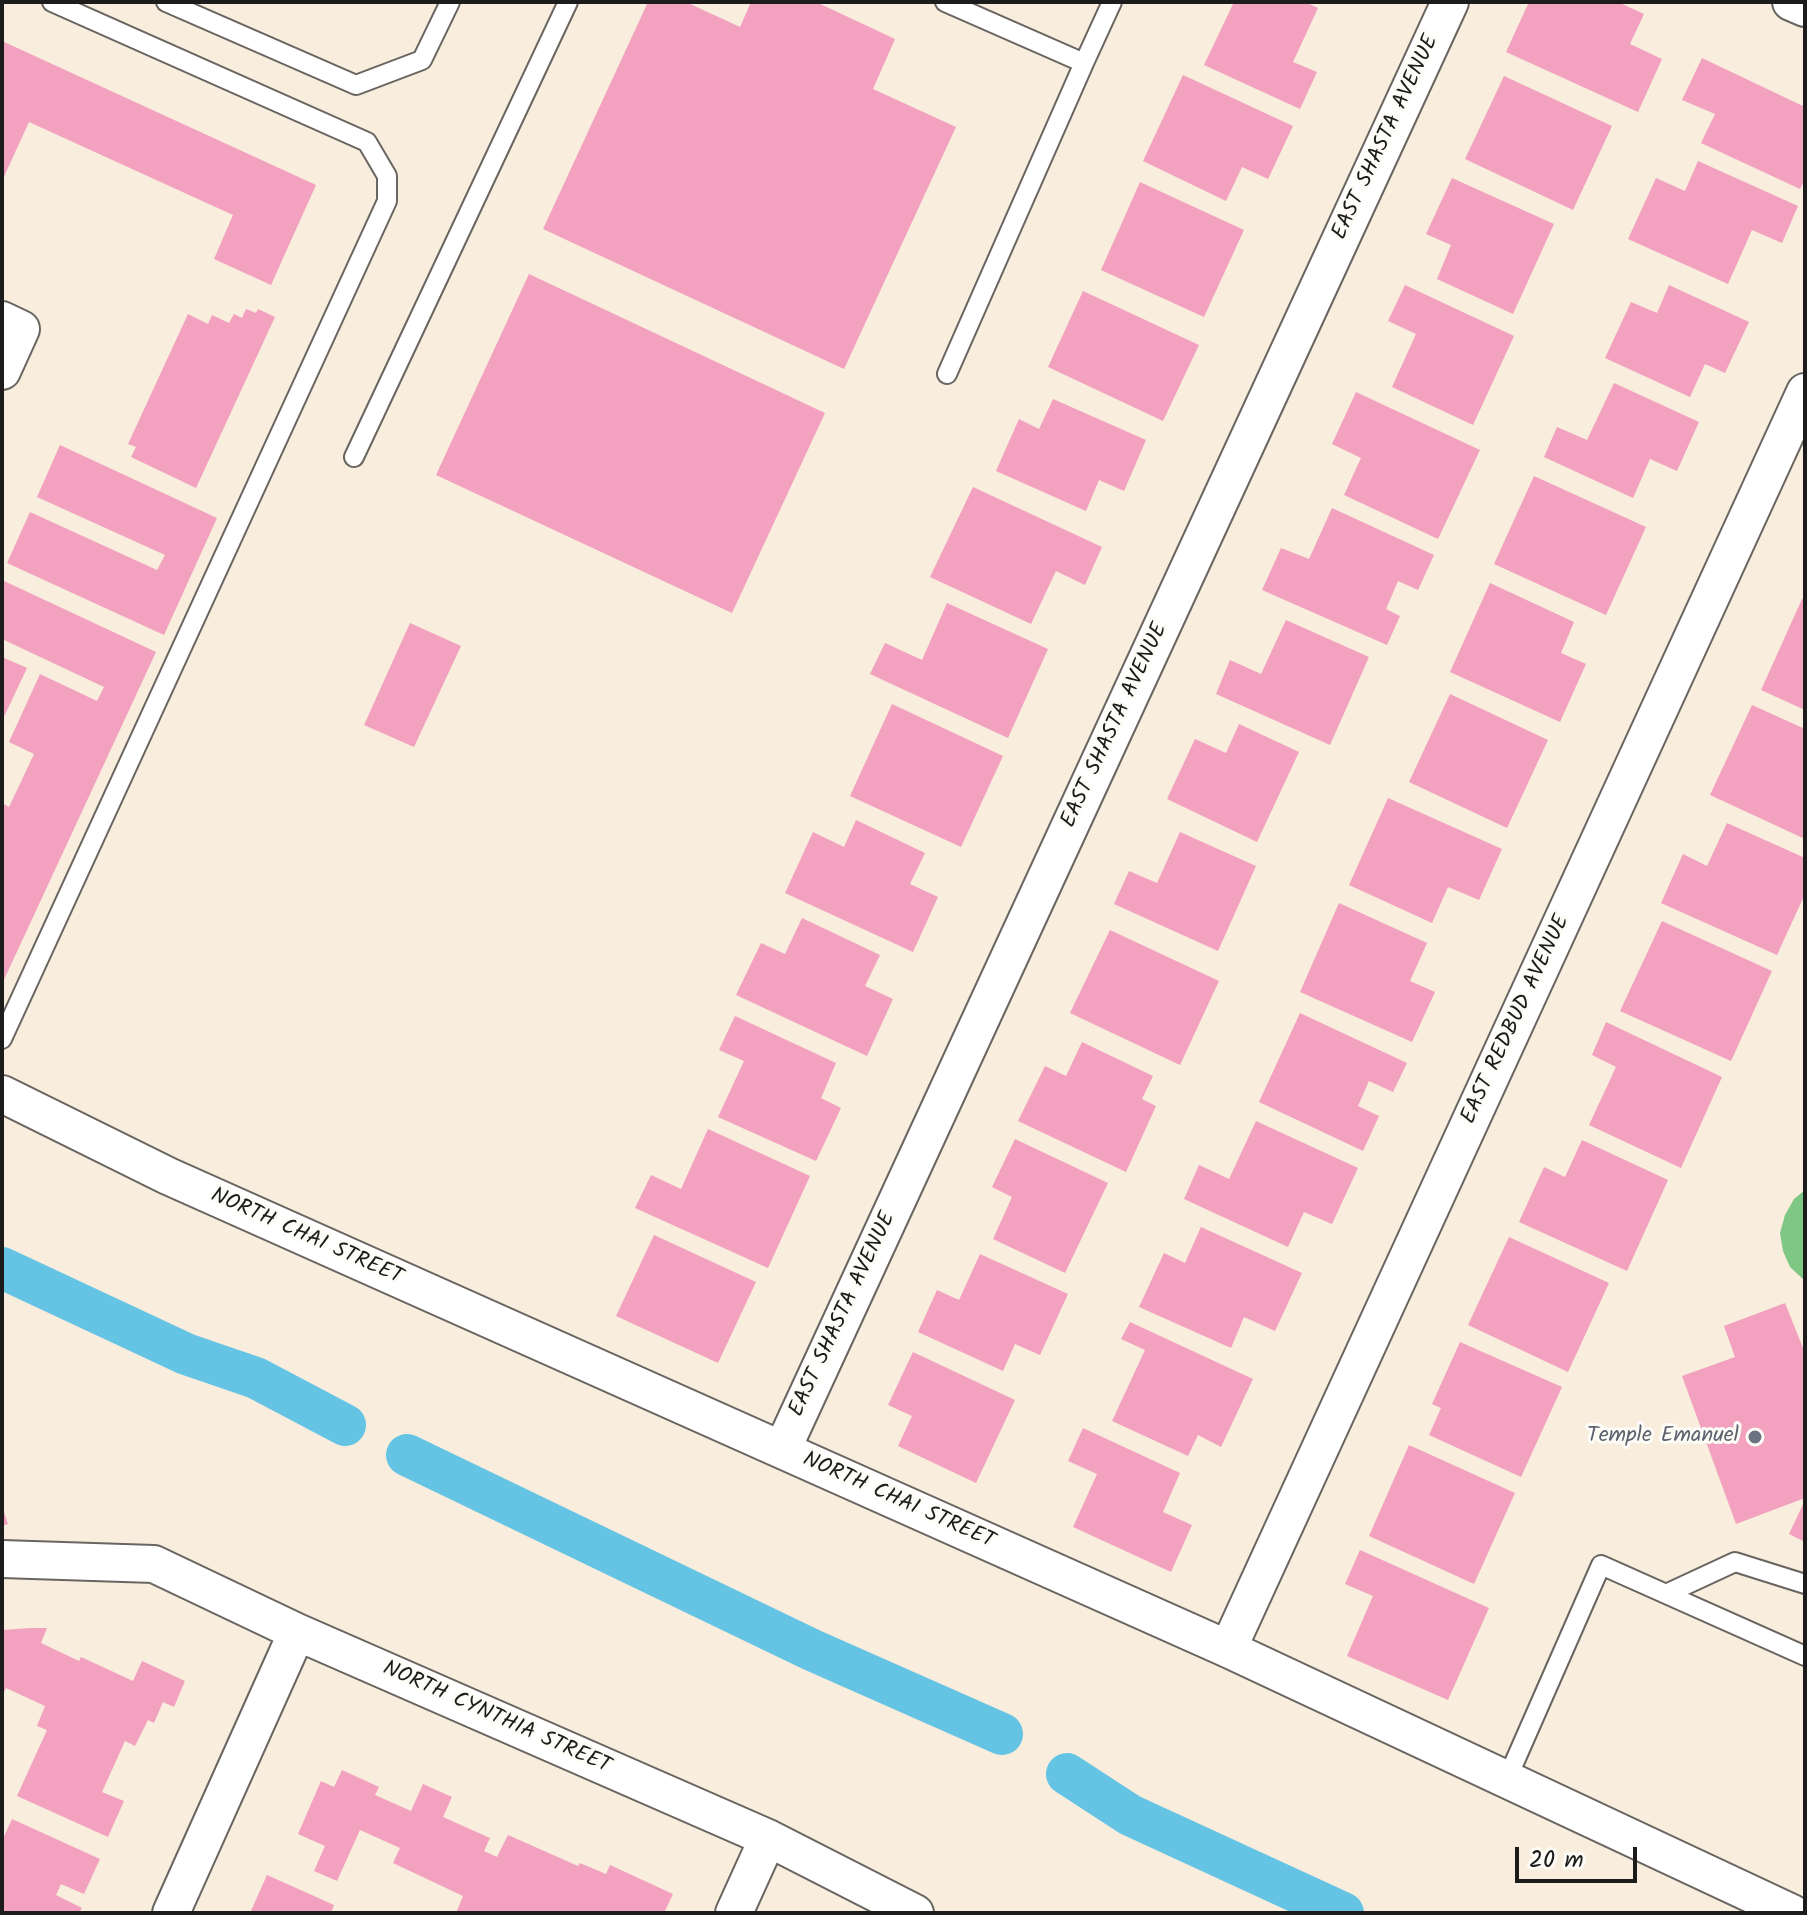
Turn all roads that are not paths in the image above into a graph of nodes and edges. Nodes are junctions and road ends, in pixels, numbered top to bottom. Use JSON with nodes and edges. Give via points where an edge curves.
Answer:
{"nodes":[{"id":1,"x":52,"y":2,"type":"edge"},
{"id":2,"x":166,"y":2,"type":"edge"},
{"id":3,"x":450,"y":2,"type":"edge"},
{"id":4,"x":568,"y":2,"type":"edge"},
{"id":5,"x":945,"y":2,"type":"edge"},
{"id":6,"x":1112,"y":2,"type":"edge"},
{"id":7,"x":1450,"y":2,"type":"edge"},
{"id":8,"x":1791,"y":2,"type":"edge"},
{"id":9,"x":1805,"y":8,"type":"edge"},
{"id":10,"x":1084,"y":63,"type":"junction"},
{"id":11,"x":12,"y":324,"type":"edge"},
{"id":12,"x":2,"y":371,"type":"edge"},
{"id":13,"x":947,"y":374,"type":"dead end"},
{"id":14,"x":1805,"y":392,"type":"edge"},
{"id":15,"x":354,"y":457,"type":"dead end"},
{"id":16,"x":2,"y":1039,"type":"edge"},
{"id":17,"x":2,"y":1094,"type":"edge"},
{"id":18,"x":782,"y":1450,"type":"junction"},
{"id":19,"x":2,"y":1559,"type":"edge"},
{"id":20,"x":1805,"y":1584,"type":"edge"},
{"id":21,"x":1666,"y":1594,"type":"junction"},
{"id":22,"x":297,"y":1632,"type":"junction"},
{"id":23,"x":1228,"y":1649,"type":"junction"},
{"id":24,"x":1805,"y":1656,"type":"edge"},
{"id":25,"x":1507,"y":1779,"type":"junction"},
{"id":26,"x":768,"y":1838,"type":"junction"},
{"id":27,"x":171,"y":1913,"type":"edge"},
{"id":28,"x":734,"y":1913,"type":"edge"},
{"id":29,"x":915,"y":1913,"type":"edge"},
{"id":30,"x":1792,"y":1913,"type":"edge"}],
"edges":[{"from":1,"to":16,"type":"lane","via":[[367,142],[387,176],[387,201]]},
{"from":2,"to":3,"type":"lane","via":[[356,85],[422,60]]},
{"from":4,"to":15,"type":"lane"},
{"from":5,"to":10,"type":"lane"},
{"from":6,"to":10,"type":"lane"},
{"from":7,"to":18,"type":"street","name":"EAST SHASTA AVENUE"},
{"from":8,"to":9,"type":"street"},
{"from":10,"to":13,"type":"lane"},
{"from":11,"to":12,"type":"street"},
{"from":14,"to":23,"type":"street","name":"EAST REDBUD AVENUE"},
{"from":17,"to":18,"type":"street","name":"NORTH CHAI STREET","via":[[168,1176]]},
{"from":18,"to":23,"type":"street","name":"NORTH CHAI STREET"},
{"from":19,"to":22,"type":"street","name":"NORTH CYNTHIA STREET","via":[[154,1564]]},
{"from":20,"to":21,"type":"lane","via":[[1735,1562]]},
{"from":21,"to":24,"type":"lane"},
{"from":21,"to":25,"type":"lane","via":[[1601,1565]]},
{"from":22,"to":26,"type":"street","name":"NORTH CYNTHIA STREET"},
{"from":22,"to":27,"type":"street"},
{"from":23,"to":25,"type":"street","name":"NORTH CHAI STREET"},
{"from":25,"to":30,"type":"street","name":"NORTH CHAI STREET"},
{"from":26,"to":28,"type":"street"},
{"from":26,"to":29,"type":"street","name":"NORTH CYNTHIA STREET"}]}
